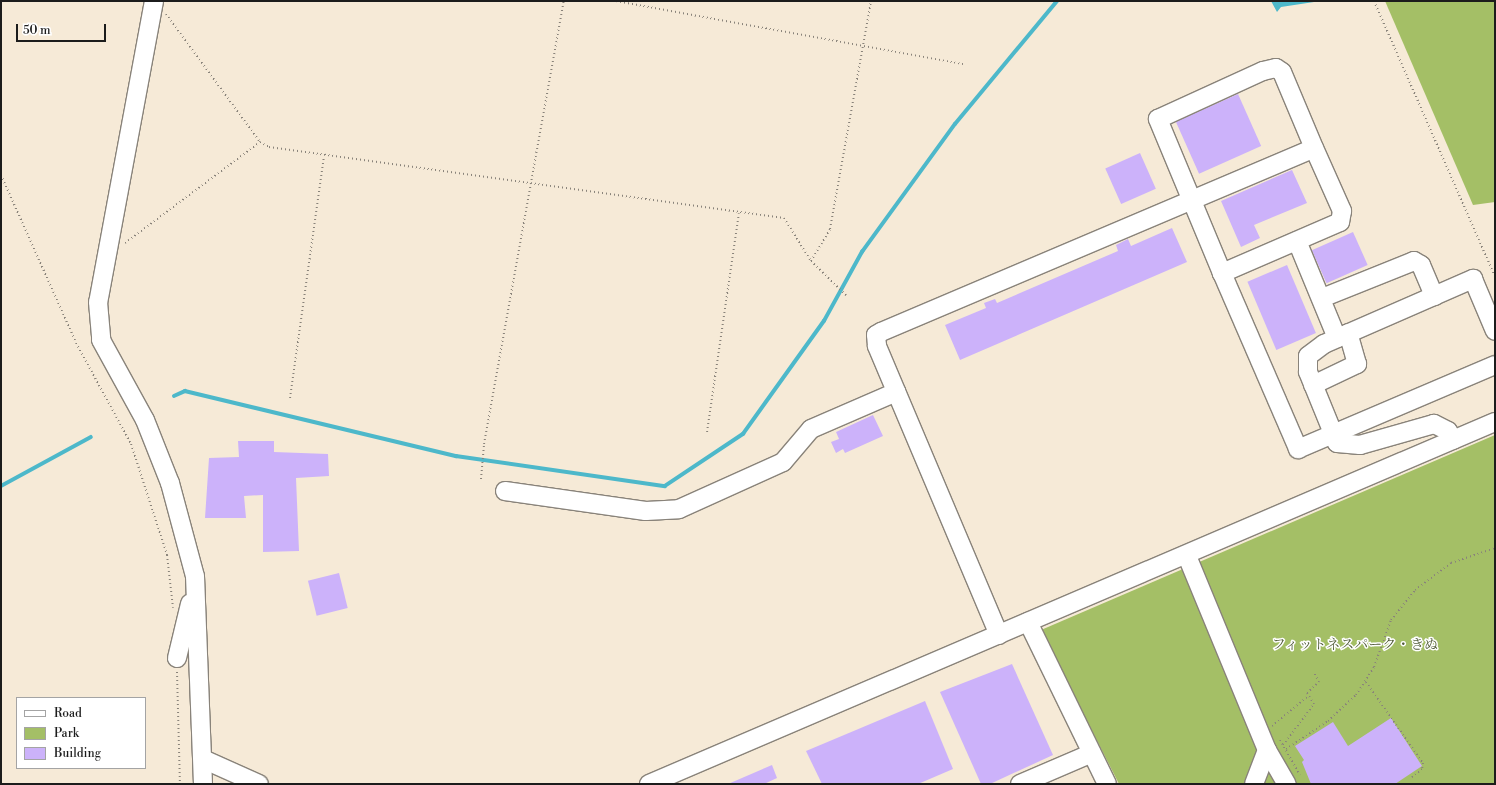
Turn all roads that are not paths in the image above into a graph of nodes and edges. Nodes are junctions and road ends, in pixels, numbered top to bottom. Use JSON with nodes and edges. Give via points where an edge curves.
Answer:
{"nodes":[{"id":1,"x":158,"y":5,"type":"edge"},
{"id":2,"x":1314,"y":148,"type":"junction"},
{"id":3,"x":1190,"y":200,"type":"junction"},
{"id":4,"x":1297,"y":241,"type":"junction"},
{"id":5,"x":1222,"y":273,"type":"junction"},
{"id":6,"x":1434,"y":296,"type":"junction"},
{"id":7,"x":1322,"y":298,"type":"junction"},
{"id":8,"x":1495,"y":332,"type":"edge"},
{"id":9,"x":1343,"y":335,"type":"junction"},
{"id":10,"x":1495,"y":365,"type":"edge"},
{"id":11,"x":1313,"y":385,"type":"junction"},
{"id":12,"x":896,"y":392,"type":"junction"},
{"id":13,"x":1495,"y":422,"type":"edge"},
{"id":14,"x":1333,"y":434,"type":"junction"},
{"id":15,"x":1454,"y":440,"type":"junction"},
{"id":16,"x":505,"y":491,"type":"dead end"},
{"id":17,"x":188,"y":547,"type":"junction"},
{"id":18,"x":1187,"y":556,"type":"junction"},
{"id":19,"x":1028,"y":622,"type":"junction"},
{"id":20,"x":999,"y":635,"type":"junction"},
{"id":21,"x":177,"y":658,"type":"road end"},
{"id":22,"x":1275,"y":747,"type":"junction"},
{"id":23,"x":1092,"y":753,"type":"junction"},
{"id":24,"x":205,"y":760,"type":"junction"},
{"id":25,"x":1286,"y":782,"type":"edge"},
{"id":26,"x":203,"y":784,"type":"edge"},
{"id":27,"x":259,"y":784,"type":"edge"},
{"id":28,"x":649,"y":784,"type":"edge"},
{"id":29,"x":1020,"y":784,"type":"edge"},
{"id":30,"x":1107,"y":784,"type":"edge"},
{"id":31,"x":1254,"y":784,"type":"edge"}],
"edges":[{"from":1,"to":17,"type":"street","via":[[98,302],[101,340],[145,420],[170,483]]},
{"from":2,"to":3,"type":"street"},
{"from":2,"to":3,"type":"street","via":[[1282,72],[1276,68],[1263,71],[1158,119]]},
{"from":2,"to":4,"type":"street","via":[[1343,218],[1340,222]]},
{"from":3,"to":5,"type":"street"},
{"from":3,"to":12,"type":"street","via":[[880,332],[875,341]]},
{"from":4,"to":5,"type":"street"},
{"from":4,"to":7,"type":"street"},
{"from":5,"to":14,"type":"street","via":[[1298,449]]},
{"from":6,"to":7,"type":"street","via":[[1421,265],[1414,260]]},
{"from":6,"to":8,"type":"street","via":[[1473,279]]},
{"from":6,"to":9,"type":"street"},
{"from":7,"to":9,"type":"street"},
{"from":9,"to":11,"type":"street","via":[[1308,356],[1306,363]]},
{"from":9,"to":11,"type":"street","via":[[1357,364]]},
{"from":10,"to":14,"type":"street"},
{"from":11,"to":14,"type":"street"},
{"from":12,"to":16,"type":"street","via":[[811,429],[783,462],[678,509],[646,511]]},
{"from":12,"to":20,"type":"street"},
{"from":13,"to":15,"type":"street"},
{"from":14,"to":15,"type":"street","via":[[1337,443],[1350,447],[1434,424],[1448,431]]},
{"from":15,"to":18,"type":"street"},
{"from":17,"to":21,"type":"street","via":[[191,614]]},
{"from":17,"to":24,"type":"street","via":[[198,602]]},
{"from":18,"to":19,"type":"street"},
{"from":18,"to":22,"type":"street"},
{"from":19,"to":20,"type":"street"},
{"from":19,"to":23,"type":"street"},
{"from":20,"to":28,"type":"street"},
{"from":22,"to":25,"type":"street"},
{"from":22,"to":31,"type":"street"},
{"from":23,"to":29,"type":"street"},
{"from":23,"to":30,"type":"street"},
{"from":24,"to":26,"type":"street"},
{"from":24,"to":27,"type":"street"},
{"from":25,"to":31,"type":"street","via":[[1266,777]]}]}
